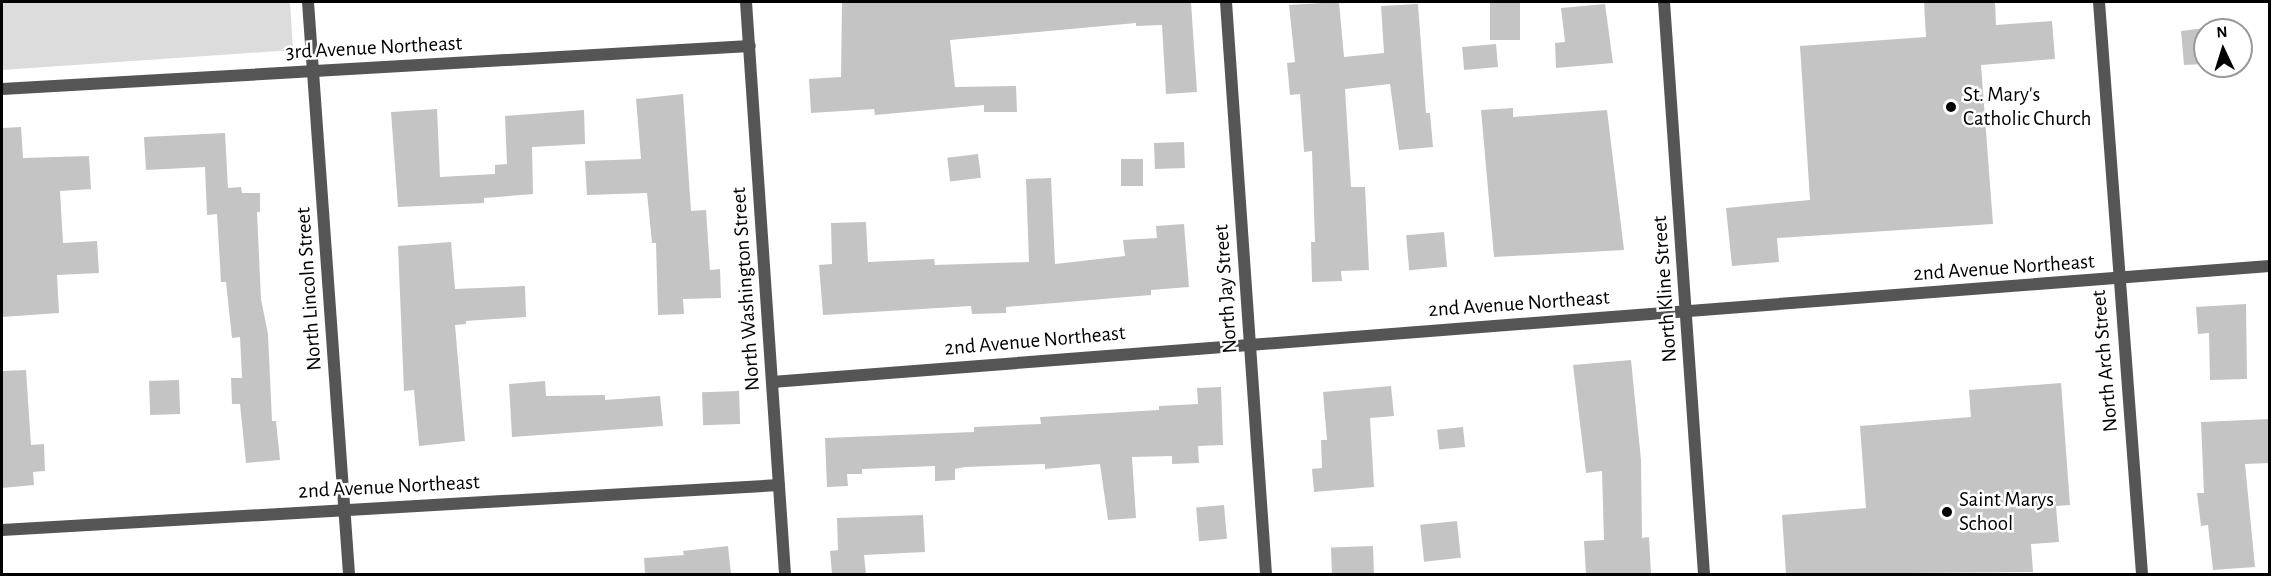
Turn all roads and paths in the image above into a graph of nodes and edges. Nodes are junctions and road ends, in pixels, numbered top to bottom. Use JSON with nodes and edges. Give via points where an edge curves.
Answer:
{"nodes":[{"id":1,"x":308,"y":2,"type":"edge"},
{"id":2,"x":746,"y":2,"type":"edge"},
{"id":3,"x":1226,"y":2,"type":"edge"},
{"id":4,"x":1664,"y":2,"type":"edge"},
{"id":5,"x":2099,"y":2,"type":"edge"},
{"id":6,"x":750,"y":46,"type":"junction"},
{"id":7,"x":313,"y":71,"type":"junction"},
{"id":8,"x":2,"y":89,"type":"edge"},
{"id":9,"x":2270,"y":266,"type":"edge"},
{"id":10,"x":2118,"y":279,"type":"junction"},
{"id":11,"x":1687,"y":312,"type":"junction"},
{"id":12,"x":1249,"y":343,"type":"junction"},
{"id":13,"x":772,"y":382,"type":"junction"},
{"id":14,"x":778,"y":485,"type":"junction"},
{"id":15,"x":345,"y":509,"type":"junction"},
{"id":16,"x":2,"y":530,"type":"edge"},
{"id":17,"x":349,"y":574,"type":"edge"},
{"id":18,"x":785,"y":574,"type":"edge"},
{"id":19,"x":1266,"y":574,"type":"edge"},
{"id":20,"x":1704,"y":574,"type":"edge"},
{"id":21,"x":2142,"y":574,"type":"edge"}],
"edges":[{"from":1,"to":7,"type":"street","name":"North Lincoln Street"},
{"from":2,"to":6,"type":"street","name":"North Washington Street"},
{"from":3,"to":12,"type":"street","name":"North Jay Street"},
{"from":4,"to":11,"type":"street","name":"North Kline Street"},
{"from":5,"to":10,"type":"street","name":"North Arch Street"},
{"from":6,"to":7,"type":"street","name":"3rd Avenue Northeast"},
{"from":6,"to":13,"type":"street","name":"North Washington Street"},
{"from":7,"to":8,"type":"street","name":"3rd Avenue Northeast"},
{"from":7,"to":15,"type":"street","name":"North Lincoln Street"},
{"from":9,"to":10,"type":"street","name":"2nd Avenue Northeast"},
{"from":10,"to":11,"type":"street","name":"2nd Avenue Northeast"},
{"from":10,"to":21,"type":"street","name":"North Arch Street"},
{"from":11,"to":12,"type":"street","name":"2nd Avenue Northeast"},
{"from":11,"to":20,"type":"street","name":"North Kline Street"},
{"from":12,"to":13,"type":"street","name":"2nd Avenue Northeast"},
{"from":12,"to":19,"type":"street","name":"North Jay Street"},
{"from":13,"to":14,"type":"street","name":"North Washington Street"},
{"from":14,"to":15,"type":"street","name":"2nd Avenue Northeast"},
{"from":14,"to":18,"type":"street","name":"North Washington Street"},
{"from":15,"to":16,"type":"street","name":"2nd Avenue Northeast"},
{"from":15,"to":17,"type":"street","name":"North Lincoln Street"}]}
